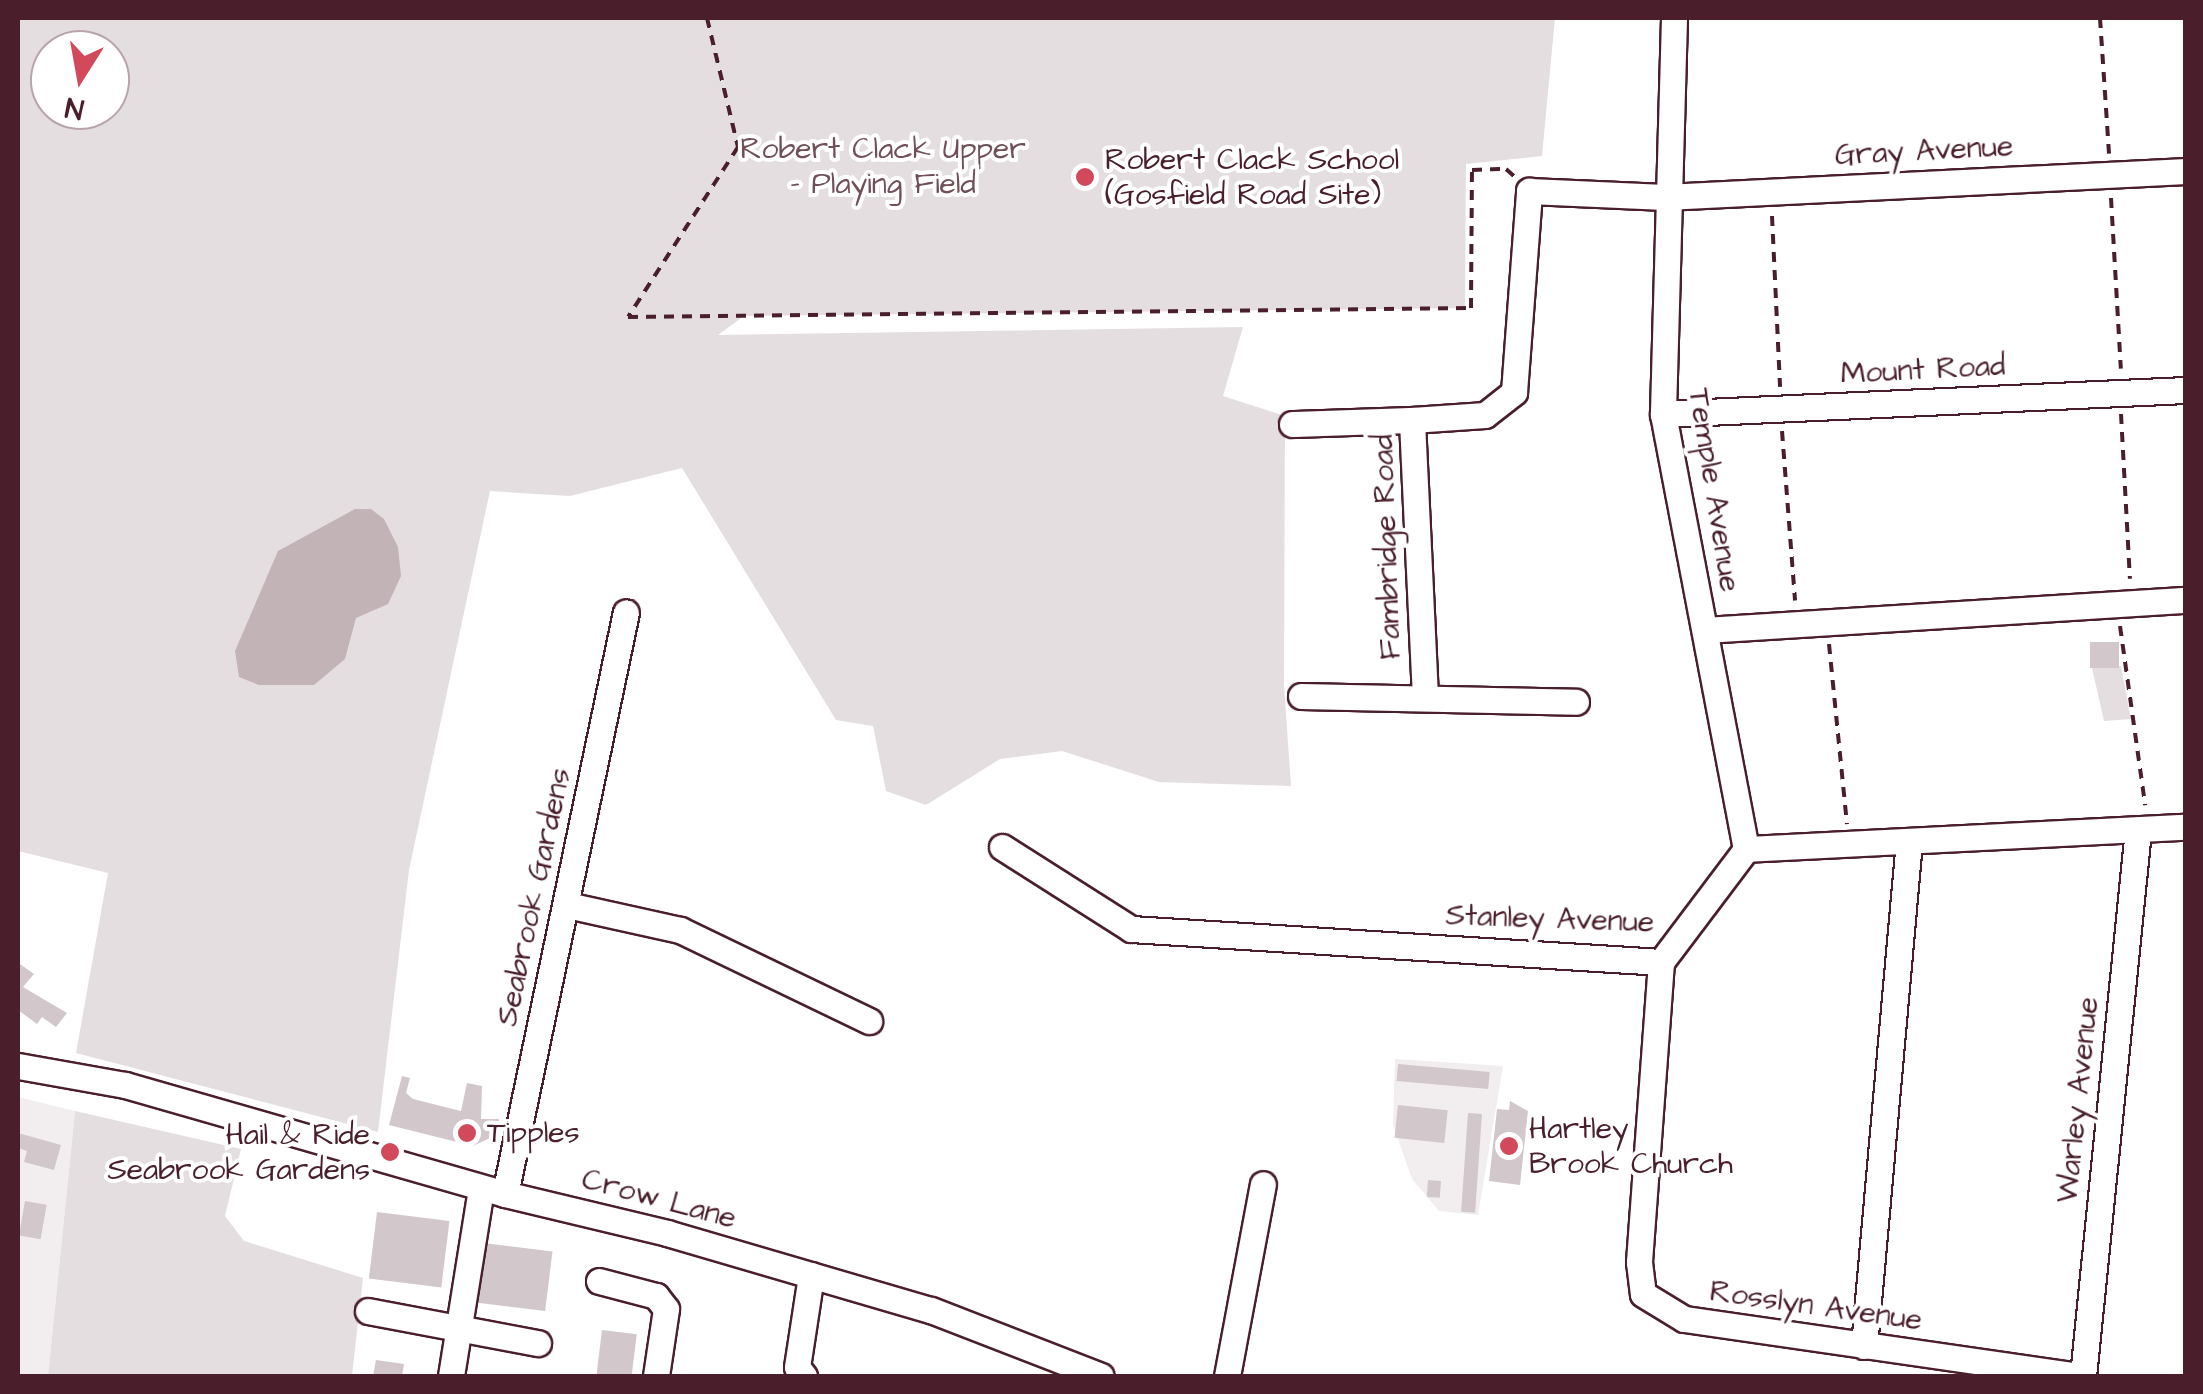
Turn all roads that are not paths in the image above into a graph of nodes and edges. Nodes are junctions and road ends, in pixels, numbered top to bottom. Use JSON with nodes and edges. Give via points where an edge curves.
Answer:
{"nodes":[{"id":1,"x":1674,"y":18,"type":"edge"},
{"id":2,"x":2186,"y":171,"type":"edge"},
{"id":3,"x":1665,"y":197,"type":"junction"},
{"id":4,"x":2186,"y":390,"type":"edge"},
{"id":5,"x":1663,"y":414,"type":"junction"},
{"id":6,"x":1412,"y":420,"type":"junction"},
{"id":7,"x":1292,"y":424,"type":"dead end"},
{"id":8,"x":2186,"y":600,"type":"edge"},
{"id":9,"x":626,"y":612,"type":"dead end"},
{"id":10,"x":1705,"y":630,"type":"junction"},
{"id":11,"x":1300,"y":696,"type":"dead end"},
{"id":12,"x":1424,"y":697,"type":"junction"},
{"id":13,"x":1576,"y":702,"type":"dead end"},
{"id":14,"x":2186,"y":827,"type":"edge"},
{"id":15,"x":2143,"y":829,"type":"junction"},
{"id":16,"x":1908,"y":840,"type":"junction"},
{"id":17,"x":1002,"y":847,"type":"dead end"},
{"id":18,"x":1746,"y":849,"type":"junction"},
{"id":19,"x":567,"y":905,"type":"junction"},
{"id":20,"x":1661,"y":962,"type":"junction"},
{"id":21,"x":869,"y":1021,"type":"dead end"},
{"id":22,"x":18,"y":1066,"type":"edge"},
{"id":23,"x":1263,"y":1184,"type":"dead end"},
{"id":24,"x":493,"y":1191,"type":"junction"},
{"id":25,"x":811,"y":1275,"type":"junction"},
{"id":26,"x":599,"y":1281,"type":"dead end"},
{"id":27,"x":368,"y":1311,"type":"dead end"},
{"id":28,"x":459,"y":1330,"type":"junction"},
{"id":29,"x":538,"y":1343,"type":"dead end"},
{"id":30,"x":1864,"y":1346,"type":"junction"},
{"id":31,"x":451,"y":1376,"type":"edge"},
{"id":32,"x":656,"y":1376,"type":"edge"},
{"id":33,"x":804,"y":1376,"type":"edge"},
{"id":34,"x":1102,"y":1376,"type":"edge"},
{"id":35,"x":1227,"y":1376,"type":"edge"},
{"id":36,"x":2081,"y":1376,"type":"edge"}],
"edges":[{"from":1,"to":3,"type":"street","name":"Temple Avenue"},
{"from":2,"to":3,"type":"street","name":"Gray Avenue"},
{"from":3,"to":5,"type":"street","name":"Temple Avenue"},
{"from":3,"to":6,"type":"street","name":"Fambridge Road","via":[[1528,191],[1514,392],[1485,416]]},
{"from":4,"to":5,"type":"street","name":"Mount Road"},
{"from":5,"to":10,"type":"street","name":"Temple Avenue"},
{"from":6,"to":7,"type":"street"},
{"from":6,"to":12,"type":"street","name":"Fambridge Road"},
{"from":8,"to":10,"type":"street"},
{"from":9,"to":19,"type":"street","name":"Seabrook Gardens"},
{"from":10,"to":18,"type":"street","name":"Temple Avenue"},
{"from":11,"to":12,"type":"street"},
{"from":12,"to":13,"type":"street"},
{"from":14,"to":15,"type":"street"},
{"from":15,"to":16,"type":"street"},
{"from":15,"to":36,"type":"street","name":"Warley Avenue"},
{"from":16,"to":18,"type":"street"},
{"from":16,"to":30,"type":"street"},
{"from":17,"to":20,"type":"street","name":"Stanley Avenue","via":[[1131,929]]},
{"from":18,"to":20,"type":"street","name":"Stanley Avenue"},
{"from":19,"to":21,"type":"street","via":[[680,930]]},
{"from":19,"to":24,"type":"street","name":"Seabrook Gardens"},
{"from":20,"to":30,"type":"street","name":"Rosslyn Avenue","via":[[1639,1262],[1643,1294],[1684,1319]]},
{"from":22,"to":24,"type":"street","name":"Crow Lane","via":[[125,1085]]},
{"from":23,"to":35,"type":"street"},
{"from":24,"to":25,"type":"street","name":"Crow Lane"},
{"from":24,"to":28,"type":"street","name":"Seabrook Gardens"},
{"from":25,"to":33,"type":"street","via":[[797,1367]]},
{"from":25,"to":34,"type":"street","name":"Crow Lane","via":[[931,1310]]},
{"from":26,"to":32,"type":"street","via":[[656,1296],[666,1309]]},
{"from":27,"to":28,"type":"street"},
{"from":28,"to":29,"type":"street"},
{"from":28,"to":31,"type":"street","name":"Seabrook Gardens"},
{"from":30,"to":36,"type":"street","name":"Rosslyn Avenue"}]}
